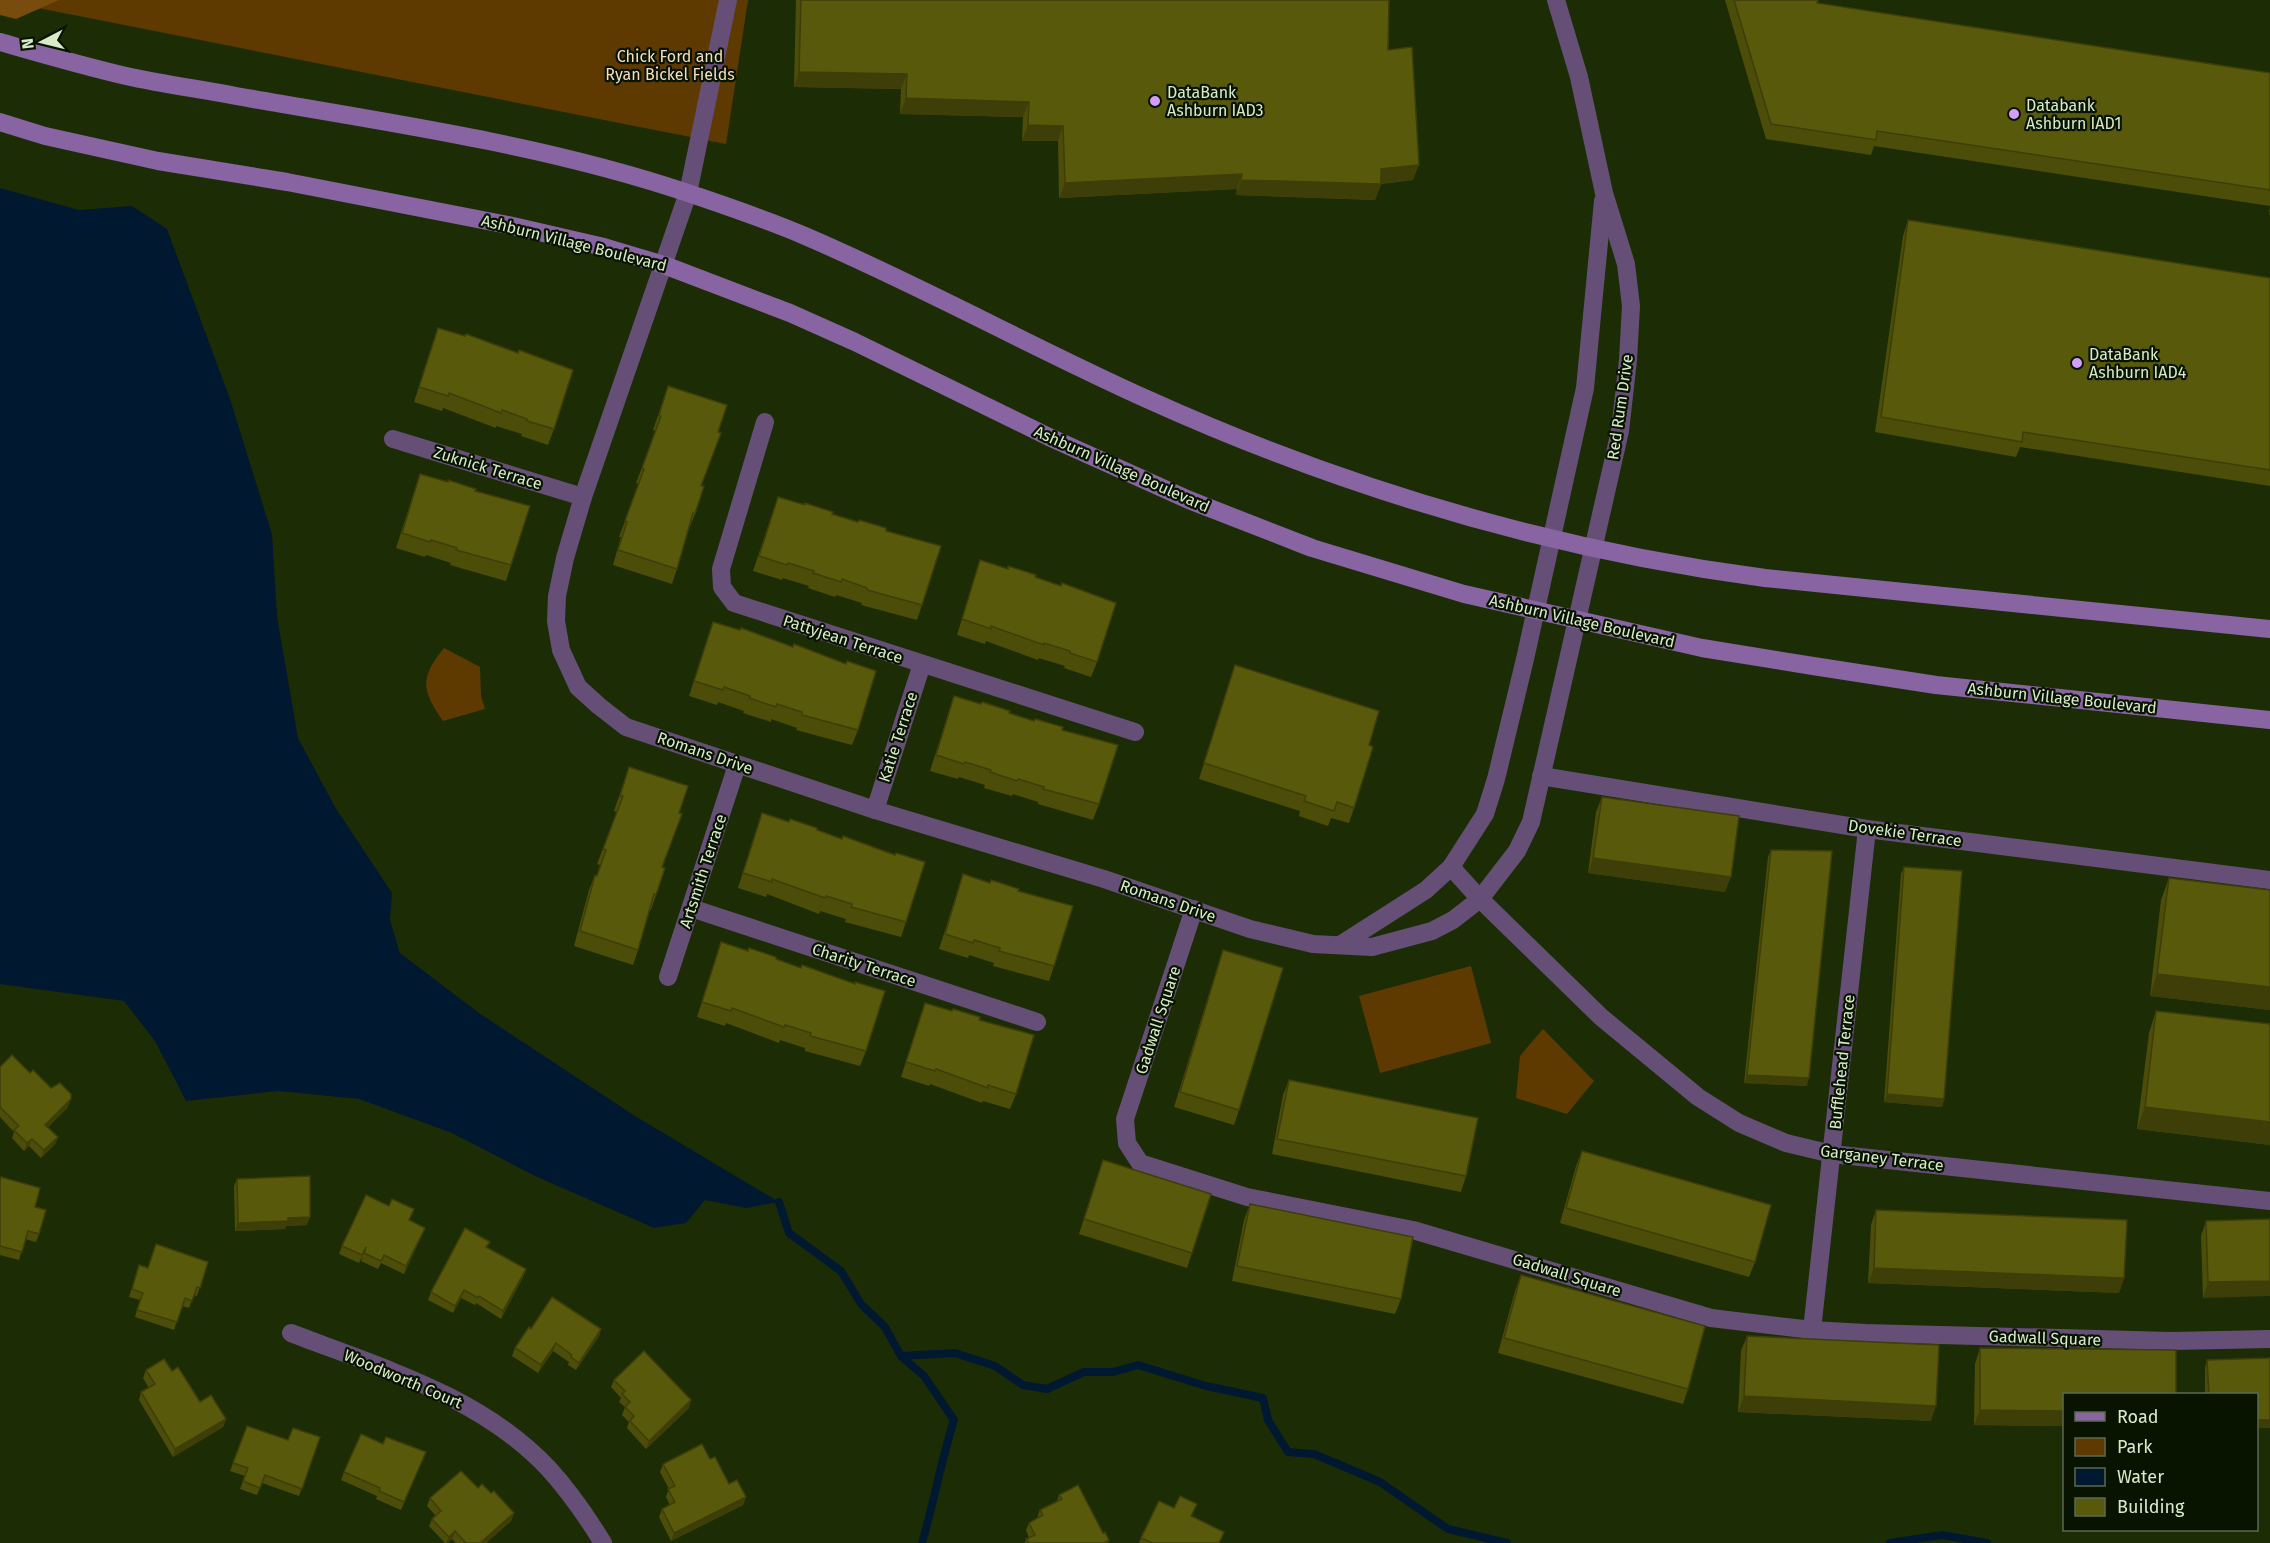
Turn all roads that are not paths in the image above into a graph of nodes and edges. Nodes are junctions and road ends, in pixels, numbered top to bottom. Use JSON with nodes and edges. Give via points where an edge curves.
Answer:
{"nodes":[{"id":1,"x":728,"y":0,"type":"edge"},
{"id":2,"x":1556,"y":0,"type":"edge"},
{"id":3,"x":0,"y":42,"type":"edge"},
{"id":4,"x":0,"y":123,"type":"edge"},
{"id":5,"x":688,"y":193,"type":"junction"},
{"id":6,"x":1604,"y":193,"type":"junction"},
{"id":7,"x":664,"y":265,"type":"junction"},
{"id":8,"x":765,"y":422,"type":"dead end"},
{"id":9,"x":393,"y":439,"type":"dead end"},
{"id":10,"x":583,"y":497,"type":"junction"},
{"id":11,"x":1552,"y":538,"type":"junction"},
{"id":12,"x":1593,"y":548,"type":"junction"},
{"id":13,"x":1535,"y":610,"type":"junction"},
{"id":14,"x":1575,"y":620,"type":"junction"},
{"id":15,"x":2270,"y":629,"type":"edge"},
{"id":16,"x":922,"y":664,"type":"junction"},
{"id":17,"x":2270,"y":720,"type":"edge"},
{"id":18,"x":1135,"y":732,"type":"dead end"},
{"id":19,"x":737,"y":765,"type":"junction"},
{"id":20,"x":1541,"y":776,"type":"junction"},
{"id":21,"x":875,"y":810,"type":"junction"},
{"id":22,"x":1867,"y":828,"type":"junction"},
{"id":23,"x":1451,"y":867,"type":"junction"},
{"id":24,"x":2270,"y":880,"type":"edge"},
{"id":25,"x":1480,"y":899,"type":"junction"},
{"id":26,"x":691,"y":908,"type":"junction"},
{"id":27,"x":1194,"y":909,"type":"junction"},
{"id":28,"x":1340,"y":945,"type":"junction"},
{"id":29,"x":668,"y":977,"type":"dead end"},
{"id":30,"x":1037,"y":1022,"type":"dead end"},
{"id":31,"x":1832,"y":1154,"type":"junction"},
{"id":32,"x":2270,"y":1201,"type":"edge"},
{"id":33,"x":1812,"y":1330,"type":"junction"},
{"id":34,"x":291,"y":1333,"type":"dead end"},
{"id":35,"x":2270,"y":1339,"type":"edge"},
{"id":36,"x":603,"y":1543,"type":"edge"}],
"edges":[{"from":1,"to":5,"type":"street","name":"Romans Drive"},
{"from":2,"to":6,"type":"street","name":"Red Rum Drive","via":[[1579,77]]},
{"from":3,"to":5,"type":"main road","via":[[130,77],[586,162]]},
{"from":4,"to":7,"type":"main road","name":"Ashburn Village Boulevard","via":[[158,161],[513,226]]},
{"from":5,"to":7,"type":"street","name":"Romans Drive"},
{"from":5,"to":11,"type":"main road","via":[[801,234],[1150,401],[1232,436],[1406,497]]},
{"from":6,"to":11,"type":"street","name":"Red Rum Drive","via":[[1585,388]]},
{"from":6,"to":12,"type":"street","name":"Red Rum Drive","via":[[1626,264],[1631,306],[1620,431]]},
{"from":7,"to":10,"type":"street","name":"Romans Drive"},
{"from":7,"to":13,"type":"main road","name":"Ashburn Village Boulevard","via":[[844,337],[1189,500],[1323,551],[1464,594]]},
{"from":8,"to":16,"type":"street","name":"Pattyjean Terrace","via":[[721,569],[722,587],[734,603]]},
{"from":9,"to":10,"type":"street","name":"Zuknick Terrace"},
{"from":10,"to":19,"type":"street","name":"Romans Drive","via":[[565,558],[556,621],[561,650],[578,687],[626,727]]},
{"from":11,"to":12,"type":"main road"},
{"from":11,"to":13,"type":"street","name":"Red Rum Drive"},
{"from":12,"to":14,"type":"street","name":"Red Rum Drive"},
{"from":12,"to":15,"type":"main road","via":[[1765,578]]},
{"from":13,"to":14,"type":"main road","name":"Ashburn Village Boulevard"},
{"from":13,"to":23,"type":"street","via":[[1485,814]]},
{"from":14,"to":17,"type":"main road","name":"Ashburn Village Boulevard","via":[[1702,648],[1936,685]]},
{"from":14,"to":20,"type":"street","name":"Romans Drive"},
{"from":16,"to":18,"type":"street","name":"Pattyjean Terrace"},
{"from":16,"to":21,"type":"street","name":"Katie Terrace"},
{"from":19,"to":21,"type":"street","name":"Romans Drive"},
{"from":19,"to":26,"type":"street","name":"Artsmith Terrace"},
{"from":20,"to":22,"type":"street","name":"Dovekie Terrace"},
{"from":20,"to":25,"type":"street","name":"Romans Drive","via":[[1530,822],[1517,851]]},
{"from":21,"to":27,"type":"street","name":"Romans Drive"},
{"from":22,"to":24,"type":"street","name":"Dovekie Terrace"},
{"from":22,"to":31,"type":"street","name":"Bufflehead Terrace"},
{"from":23,"to":25,"type":"street","name":"Garganey Terrace"},
{"from":23,"to":28,"type":"street","via":[[1409,903]]},
{"from":25,"to":28,"type":"street","name":"Romans Drive","via":[[1432,931],[1372,947]]},
{"from":25,"to":31,"type":"street","name":"Garganey Terrace","via":[[1601,1017],[1698,1097],[1739,1123],[1786,1143]]},
{"from":26,"to":29,"type":"street","name":"Artsmith Terrace"},
{"from":26,"to":30,"type":"street","name":"Charity Terrace"},
{"from":27,"to":28,"type":"street","name":"Romans Drive","via":[[1251,929],[1312,944]]},
{"from":27,"to":33,"type":"street","name":"Gadwall Square","via":[[1125,1119],[1127,1143],[1140,1163],[1247,1197],[1413,1230],[1711,1318]]},
{"from":31,"to":32,"type":"street","name":"Garganey Terrace"},
{"from":31,"to":33,"type":"street","name":"Bufflehead Terrace"},
{"from":33,"to":35,"type":"street","name":"Gadwall Square","via":[[2171,1341]]},
{"from":34,"to":36,"type":"street","name":"Woodworth Court","via":[[475,1409],[548,1468],[578,1502]]}]}
